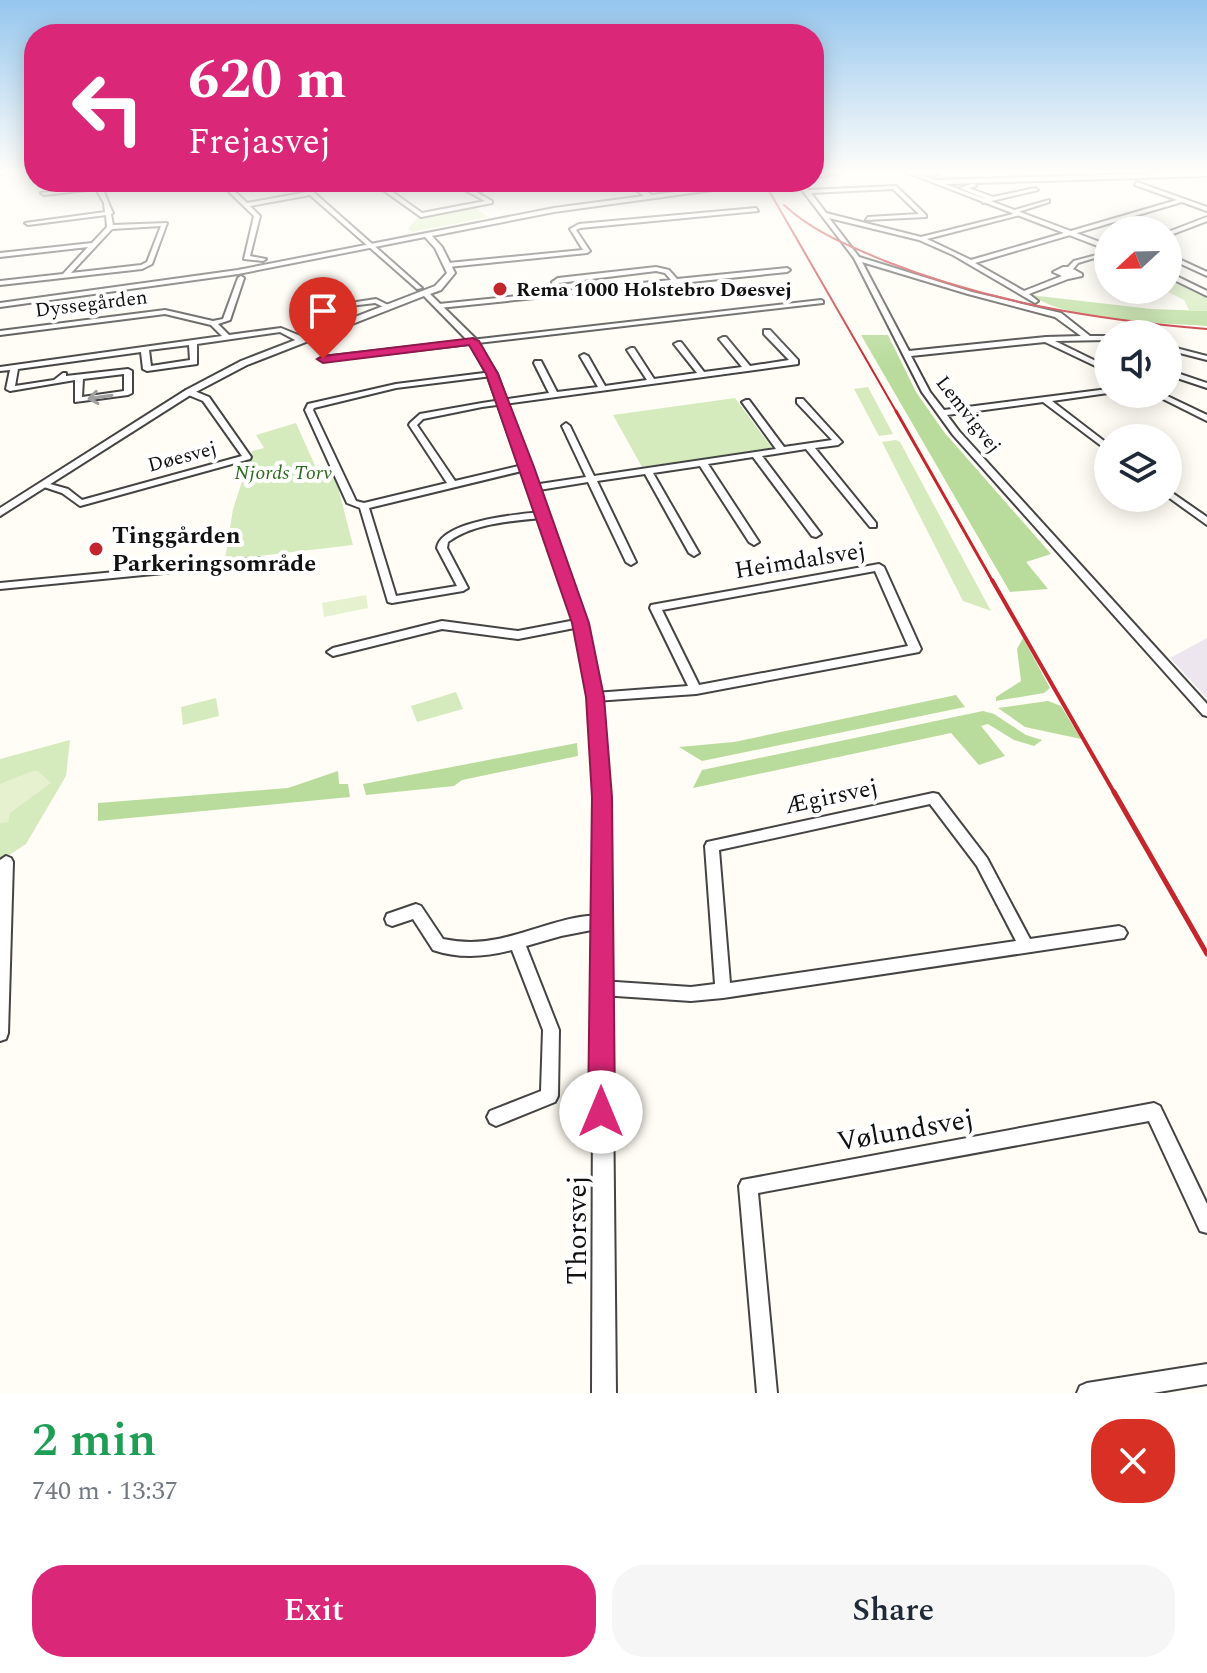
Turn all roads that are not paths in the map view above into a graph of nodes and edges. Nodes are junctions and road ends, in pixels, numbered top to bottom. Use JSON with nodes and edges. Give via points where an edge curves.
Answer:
{"nodes":[{"id":1,"x":103,"y":236,"type":"edge"},
{"id":2,"x":160,"y":236,"type":"edge"},
{"id":3,"x":253,"y":236,"type":"edge"},
{"id":4,"x":361,"y":236,"type":"edge"},
{"id":5,"x":416,"y":236,"type":"edge"},
{"id":6,"x":427,"y":236,"type":"edge"},
{"id":7,"x":577,"y":236,"type":"edge"},
{"id":8,"x":841,"y":236,"type":"edge"},
{"id":9,"x":910,"y":236,"type":"edge"},
{"id":10,"x":932,"y":236,"type":"edge"},
{"id":11,"x":1059,"y":236,"type":"edge"},
{"id":12,"x":1075,"y":236,"type":"edge"},
{"id":13,"x":921,"y":239,"type":"junction"},
{"id":14,"x":96,"y":244,"type":"junction"},
{"id":15,"x":371,"y":245,"type":"junction"},
{"id":16,"x":1094,"y":246,"type":"edge"},
{"id":17,"x":0,"y":255,"type":"edge"},
{"id":18,"x":1094,"y":255,"type":"edge"},
{"id":19,"x":857,"y":258,"type":"junction"},
{"id":20,"x":263,"y":259,"type":"dead end"},
{"id":21,"x":1182,"y":262,"type":"edge"},
{"id":22,"x":969,"y":263,"type":"junction"},
{"id":23,"x":448,"y":265,"type":"junction"},
{"id":24,"x":787,"y":270,"type":"dead end"},
{"id":25,"x":1207,"y":274,"type":"edge"},
{"id":26,"x":65,"y":276,"type":"junction"},
{"id":27,"x":241,"y":278,"type":"dead end"},
{"id":28,"x":1182,"y":279,"type":"edge"},
{"id":29,"x":676,"y":282,"type":"junction"},
{"id":30,"x":0,"y":283,"type":"edge"},
{"id":31,"x":319,"y":288,"type":"dead end"},
{"id":32,"x":1207,"y":291,"type":"edge"},
{"id":33,"x":970,"y":293,"type":"junction"},
{"id":34,"x":561,"y":294,"type":"junction"},
{"id":35,"x":1022,"y":294,"type":"junction"},
{"id":36,"x":428,"y":296,"type":"junction"},
{"id":37,"x":954,"y":296,"type":"dead end"},
{"id":38,"x":1035,"y":301,"type":"dead end"},
{"id":39,"x":821,"y":302,"type":"dead end"},
{"id":40,"x":0,"y":305,"type":"edge"},
{"id":41,"x":388,"y":307,"type":"junction"},
{"id":42,"x":213,"y":323,"type":"junction"},
{"id":43,"x":767,"y":332,"type":"dead end"},
{"id":44,"x":0,"y":333,"type":"edge"},
{"id":45,"x":227,"y":337,"type":"junction"},
{"id":46,"x":1087,"y":337,"type":"junction"},
{"id":47,"x":1094,"y":338,"type":"edge"},
{"id":48,"x":300,"y":339,"type":"junction"},
{"id":49,"x":723,"y":339,"type":"dead end"},
{"id":50,"x":1046,"y":339,"type":"junction"},
{"id":51,"x":473,"y":341,"type":"junction"},
{"id":52,"x":193,"y":342,"type":"junction"},
{"id":53,"x":678,"y":344,"type":"dead end"},
{"id":54,"x":145,"y":349,"type":"junction"},
{"id":55,"x":631,"y":350,"type":"dead end"},
{"id":56,"x":1182,"y":352,"type":"edge"},
{"id":57,"x":906,"y":354,"type":"junction"},
{"id":58,"x":584,"y":356,"type":"dead end"},
{"id":59,"x":1207,"y":358,"type":"edge"},
{"id":60,"x":323,"y":359,"type":"dead end"},
{"id":61,"x":65,"y":360,"type":"junction"},
{"id":62,"x":538,"y":363,"type":"dead end"},
{"id":63,"x":1094,"y":363,"type":"edge"},
{"id":64,"x":14,"y":367,"type":"junction"},
{"id":65,"x":0,"y":369,"type":"edge"},
{"id":66,"x":147,"y":369,"type":"junction"},
{"id":67,"x":748,"y":369,"type":"junction"},
{"id":68,"x":128,"y":371,"type":"junction"},
{"id":69,"x":492,"y":374,"type":"junction"},
{"id":70,"x":702,"y":375,"type":"junction"},
{"id":71,"x":1182,"y":377,"type":"edge"},
{"id":72,"x":79,"y":378,"type":"junction"},
{"id":73,"x":62,"y":379,"type":"junction"},
{"id":74,"x":652,"y":382,"type":"junction"},
{"id":75,"x":1207,"y":386,"type":"edge"},
{"id":76,"x":603,"y":389,"type":"junction"},
{"id":77,"x":189,"y":392,"type":"junction"},
{"id":78,"x":1094,"y":393,"type":"edge"},
{"id":79,"x":554,"y":395,"type":"junction"},
{"id":80,"x":1044,"y":399,"type":"junction"},
{"id":81,"x":800,"y":401,"type":"dead end"},
{"id":82,"x":502,"y":402,"type":"junction"},
{"id":83,"x":746,"y":402,"type":"dead end"},
{"id":84,"x":1182,"y":406,"type":"edge"},
{"id":85,"x":942,"y":413,"type":"junction"},
{"id":86,"x":1207,"y":418,"type":"edge"},
{"id":87,"x":566,"y":426,"type":"dead end"},
{"id":88,"x":1094,"y":437,"type":"edge"},
{"id":89,"x":809,"y":447,"type":"junction"},
{"id":90,"x":782,"y":451,"type":"junction"},
{"id":91,"x":756,"y":455,"type":"junction"},
{"id":92,"x":703,"y":463,"type":"junction"},
{"id":93,"x":527,"y":467,"type":"junction"},
{"id":94,"x":648,"y":471,"type":"junction"},
{"id":95,"x":592,"y":480,"type":"junction"},
{"id":96,"x":452,"y":484,"type":"junction"},
{"id":97,"x":43,"y":485,"type":"junction"},
{"id":98,"x":533,"y":488,"type":"junction"},
{"id":99,"x":1182,"y":503,"type":"edge"},
{"id":100,"x":364,"y":506,"type":"junction"},
{"id":101,"x":0,"y":513,"type":"edge"},
{"id":102,"x":542,"y":515,"type":"junction"},
{"id":103,"x":1207,"y":522,"type":"edge"},
{"id":104,"x":873,"y":525,"type":"dead end"},
{"id":105,"x":816,"y":534,"type":"dead end"},
{"id":106,"x":754,"y":542,"type":"dead end"},
{"id":107,"x":694,"y":553,"type":"dead end"},
{"id":108,"x":261,"y":561,"type":"dead end"},
{"id":109,"x":631,"y":562,"type":"dead end"},
{"id":110,"x":0,"y":586,"type":"edge"},
{"id":111,"x":581,"y":623,"type":"junction"},
{"id":112,"x":333,"y":652,"type":"dead end"},
{"id":113,"x":696,"y":690,"type":"junction"},
{"id":114,"x":595,"y":697,"type":"junction"},
{"id":115,"x":1207,"y":712,"type":"edge"},
{"id":116,"x":6,"y":862,"type":"dead end"},
{"id":117,"x":392,"y":919,"type":"dead end"},
{"id":118,"x":602,"y":922,"type":"junction"},
{"id":119,"x":1119,"y":933,"type":"dead end"},
{"id":120,"x":517,"y":942,"type":"junction"},
{"id":121,"x":2,"y":943,"type":"edge"},
{"id":122,"x":1026,"y":946,"type":"junction"},
{"id":123,"x":601,"y":988,"type":"junction"},
{"id":124,"x":723,"y":991,"type":"junction"},
{"id":125,"x":0,"y":1033,"type":"edge"},
{"id":126,"x":496,"y":1117,"type":"dead end"},
{"id":127,"x":1207,"y":1224,"type":"edge"},
{"id":128,"x":1207,"y":1374,"type":"edge"},
{"id":129,"x":604,"y":1393,"type":"edge"},
{"id":130,"x":767,"y":1393,"type":"edge"},
{"id":131,"x":1087,"y":1393,"type":"edge"}],
"edges":[{"from":1,"to":14,"type":"street"},
{"from":2,"to":26,"type":"street","via":[[147,265]]},
{"from":3,"to":20,"type":"street","via":[[246,258]]},
{"from":4,"to":15,"type":"street"},
{"from":5,"to":15,"type":"street"},
{"from":6,"to":23,"type":"street"},
{"from":7,"to":23,"type":"street","via":[[587,251]]},
{"from":8,"to":19,"type":"street","name":"Lemvigvej"},
{"from":9,"to":13,"type":"street"},
{"from":10,"to":13,"type":"street"},
{"from":11,"to":22,"type":"street"},
{"from":12,"to":16,"type":"street"},
{"from":13,"to":22,"type":"street"},
{"from":14,"to":17,"type":"street"},
{"from":14,"to":26,"type":"street"},
{"from":15,"to":36,"type":"street"},
{"from":15,"to":40,"type":"street","via":[[238,272]]},
{"from":18,"to":35,"type":"street"},
{"from":19,"to":33,"type":"street"},
{"from":19,"to":57,"type":"street","name":"Lemvigvej"},
{"from":21,"to":25,"type":"street"},
{"from":22,"to":35,"type":"street"},
{"from":23,"to":36,"type":"street","via":[[449,278]]},
{"from":24,"to":29,"type":"street"},
{"from":26,"to":30,"type":"street"},
{"from":27,"to":42,"type":"street","via":[[226,320]]},
{"from":28,"to":32,"type":"street"},
{"from":29,"to":34,"type":"street"},
{"from":29,"to":34,"type":"street","via":[[667,271],[656,269],[560,279],[555,282]]},
{"from":31,"to":41,"type":"street","name":"Døesvej","via":[[326,287],[335,307],[376,301]]},
{"from":33,"to":37,"type":"street"},
{"from":33,"to":46,"type":"street","via":[[1058,315]]},
{"from":34,"to":36,"type":"street"},
{"from":35,"to":38,"type":"street"},
{"from":36,"to":41,"type":"street","name":"Døesvej"},
{"from":36,"to":51,"type":"street","name":"Thorsvej"},
{"from":39,"to":51,"type":"street"},
{"from":41,"to":48,"type":"street","name":"Døesvej"},
{"from":42,"to":44,"type":"street","name":"Dyssegården","via":[[165,312]]},
{"from":42,"to":45,"type":"street"},
{"from":43,"to":67,"type":"street","via":[[795,362]]},
{"from":45,"to":48,"type":"street","via":[[281,330]]},
{"from":45,"to":52,"type":"street"},
{"from":46,"to":47,"type":"street"},
{"from":46,"to":50,"type":"street"},
{"from":48,"to":77,"type":"street","name":"Døesvej"},
{"from":49,"to":67,"type":"street"},
{"from":50,"to":57,"type":"street"},
{"from":50,"to":63,"type":"street"},
{"from":51,"to":60,"type":"street"},
{"from":51,"to":69,"type":"street","name":"Thorsvej"},
{"from":52,"to":54,"type":"street"},
{"from":52,"to":66,"type":"street","via":[[194,362]]},
{"from":53,"to":70,"type":"street"},
{"from":54,"to":61,"type":"street"},
{"from":54,"to":66,"type":"street"},
{"from":55,"to":74,"type":"street"},
{"from":56,"to":59,"type":"street"},
{"from":57,"to":85,"type":"street","name":"Lemvigvej"},
{"from":58,"to":76,"type":"street"},
{"from":61,"to":64,"type":"street"},
{"from":61,"to":73,"type":"street"},
{"from":62,"to":79,"type":"street"},
{"from":64,"to":65,"type":"street"},
{"from":64,"to":73,"type":"street","via":[[10,389]]},
{"from":66,"to":68,"type":"street"},
{"from":67,"to":70,"type":"street"},
{"from":68,"to":72,"type":"street"},
{"from":68,"to":72,"type":"street","one_way":true,"via":[[128,393],[78,400]]},
{"from":69,"to":82,"type":"street","name":"Thorsvej"},
{"from":69,"to":100,"type":"street","via":[[396,386],[311,406],[352,503]]},
{"from":70,"to":74,"type":"street"},
{"from":71,"to":75,"type":"street"},
{"from":72,"to":73,"type":"street"},
{"from":74,"to":76,"type":"street"},
{"from":76,"to":79,"type":"street"},
{"from":77,"to":97,"type":"street","name":"Døesvej"},
{"from":77,"to":97,"type":"street","name":"Døesvej","via":[[206,399],[247,457],[80,503],[65,491]]},
{"from":78,"to":80,"type":"street"},
{"from":79,"to":82,"type":"street"},
{"from":80,"to":85,"type":"street"},
{"from":80,"to":88,"type":"street"},
{"from":81,"to":89,"type":"street","via":[[838,442]]},
{"from":82,"to":93,"type":"street","name":"Thorsvej"},
{"from":82,"to":96,"type":"street","via":[[415,421]]},
{"from":83,"to":90,"type":"street"},
{"from":84,"to":86,"type":"street"},
{"from":85,"to":115,"type":"street","name":"Lemvigvej"},
{"from":87,"to":95,"type":"street"},
{"from":89,"to":90,"type":"street"},
{"from":89,"to":104,"type":"street"},
{"from":90,"to":91,"type":"street"},
{"from":91,"to":92,"type":"street"},
{"from":91,"to":105,"type":"street"},
{"from":92,"to":94,"type":"street"},
{"from":92,"to":106,"type":"street"},
{"from":93,"to":96,"type":"street"},
{"from":93,"to":98,"type":"street","name":"Thorsvej"},
{"from":94,"to":95,"type":"street"},
{"from":94,"to":107,"type":"street"},
{"from":95,"to":98,"type":"street"},
{"from":95,"to":109,"type":"street"},
{"from":96,"to":100,"type":"street"},
{"from":97,"to":101,"type":"street","name":"Døesvej"},
{"from":98,"to":102,"type":"street","name":"Thorsvej"},
{"from":99,"to":103,"type":"street"},
{"from":100,"to":102,"type":"street","via":[[392,600],[463,588],[442,548],[448,537]]},
{"from":102,"to":111,"type":"street","name":"Thorsvej"},
{"from":108,"to":110,"type":"street"},
{"from":111,"to":112,"type":"street","via":[[518,635],[442,625]]},
{"from":111,"to":114,"type":"street","name":"Thorsvej"},
{"from":113,"to":113,"type":"street","name":"Heimdalsvej","via":[[727,684],[915,649],[879,567],[655,608]]},
{"from":113,"to":114,"type":"street","name":"Heimdalsvej"},
{"from":114,"to":118,"type":"street","name":"Thorsvej"},
{"from":116,"to":121,"type":"street"},
{"from":117,"to":120,"type":"street","via":[[416,911],[438,945],[449,949]]},
{"from":118,"to":120,"type":"street","via":[[577,923]]},
{"from":118,"to":123,"type":"street","name":"Thorsvej"},
{"from":119,"to":122,"type":"street"},
{"from":120,"to":126,"type":"street","via":[[551,1030],[549,1096]]},
{"from":121,"to":125,"type":"street"},
{"from":122,"to":124,"type":"street"},
{"from":122,"to":124,"type":"street","name":"Ægirsvej","via":[[982,862],[933,798],[712,846]]},
{"from":123,"to":124,"type":"street"},
{"from":123,"to":129,"type":"street","name":"Thorsvej"},
{"from":127,"to":130,"type":"street","name":"Vølundsvej","via":[[1154,1112],[748,1186]]},
{"from":128,"to":131,"type":"street"}]}
